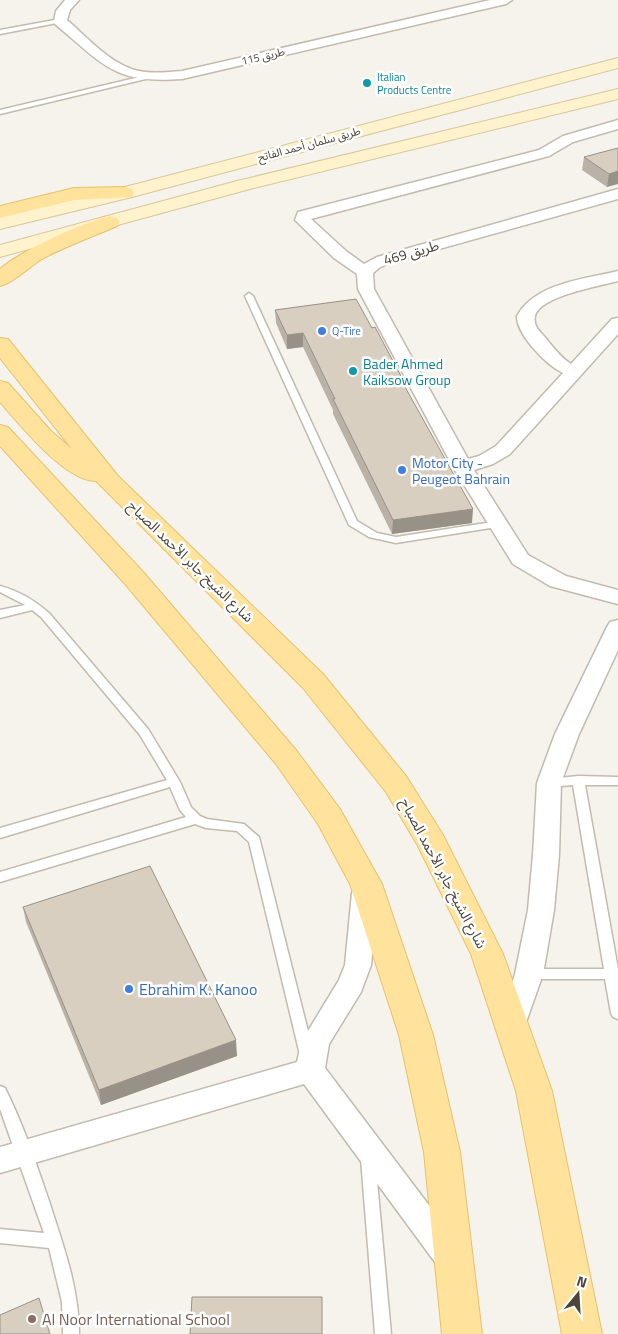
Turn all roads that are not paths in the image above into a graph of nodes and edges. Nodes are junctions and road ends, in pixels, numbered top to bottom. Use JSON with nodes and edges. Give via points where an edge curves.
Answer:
{"nodes":[{"id":1,"x":73,"y":0,"type":"edge"},
{"id":2,"x":506,"y":0,"type":"edge"},
{"id":3,"x":60,"y":21,"type":"junction"},
{"id":4,"x":0,"y":32,"type":"edge"},
{"id":5,"x":618,"y":64,"type":"edge"},
{"id":6,"x":152,"y":76,"type":"junction"},
{"id":7,"x":618,"y":94,"type":"edge"},
{"id":8,"x":0,"y":112,"type":"edge"},
{"id":9,"x":618,"y":124,"type":"edge"},
{"id":10,"x":125,"y":192,"type":"junction"},
{"id":11,"x":618,"y":194,"type":"edge"},
{"id":12,"x":0,"y":212,"type":"edge"},
{"id":13,"x":110,"y":222,"type":"junction"},
{"id":14,"x":0,"y":223,"type":"edge"},
{"id":15,"x":0,"y":251,"type":"edge"},
{"id":16,"x":365,"y":272,"type":"junction"},
{"id":17,"x":618,"y":276,"type":"edge"},
{"id":18,"x":0,"y":280,"type":"edge"},
{"id":19,"x":248,"y":296,"type":"dead end"},
{"id":20,"x":618,"y":323,"type":"edge"},
{"id":21,"x":0,"y":344,"type":"edge"},
{"id":22,"x":574,"y":371,"type":"junction"},
{"id":23,"x":0,"y":388,"type":"edge"},
{"id":24,"x":0,"y":432,"type":"edge"},
{"id":25,"x":464,"y":467,"type":"junction"},
{"id":26,"x":110,"y":481,"type":"junction"},
{"id":27,"x":499,"y":524,"type":"junction"},
{"id":28,"x":0,"y":589,"type":"edge"},
{"id":29,"x":618,"y":597,"type":"edge"},
{"id":30,"x":35,"y":606,"type":"junction"},
{"id":31,"x":0,"y":614,"type":"edge"},
{"id":32,"x":618,"y":627,"type":"edge"},
{"id":33,"x":578,"y":780,"type":"junction"},
{"id":34,"x":618,"y":781,"type":"edge"},
{"id":35,"x":174,"y":782,"type":"junction"},
{"id":36,"x":549,"y":783,"type":"junction"},
{"id":37,"x":196,"y":819,"type":"junction"},
{"id":38,"x":0,"y":833,"type":"edge"},
{"id":39,"x":0,"y":877,"type":"edge"},
{"id":40,"x":366,"y":884,"type":"junction"},
{"id":41,"x":529,"y":974,"type":"junction"},
{"id":42,"x":614,"y":974,"type":"edge"},
{"id":43,"x":618,"y":1014,"type":"edge"},
{"id":44,"x":512,"y":1023,"type":"junction"},
{"id":45,"x":310,"y":1070,"type":"junction"},
{"id":46,"x":0,"y":1092,"type":"edge"},
{"id":47,"x":367,"y":1148,"type":"junction"},
{"id":48,"x":12,"y":1156,"type":"edge"},
{"id":49,"x":0,"y":1236,"type":"edge"},
{"id":50,"x":54,"y":1241,"type":"junction"},
{"id":51,"x":456,"y":1266,"type":"junction"},
{"id":52,"x":71,"y":1334,"type":"edge"},
{"id":53,"x":384,"y":1334,"type":"edge"},
{"id":54,"x":462,"y":1334,"type":"edge"},
{"id":55,"x":582,"y":1334,"type":"edge"}],
"edges":[{"from":1,"to":3,"type":"street","via":[[65,6]]},
{"from":2,"to":6,"type":"street","name":"طريق 115","via":[[182,75]]},
{"from":3,"to":4,"type":"lane"},
{"from":3,"to":6,"type":"street","name":"طريق 115","via":[[108,61],[128,73]]},
{"from":5,"to":10,"type":"street","name":"طريق سلمان أحمد الفاتح"},
{"from":6,"to":8,"type":"lane"},
{"from":7,"to":13,"type":"street","name":"طريق سلمان أحمد الفاتح","via":[[308,169]]},
{"from":9,"to":16,"type":"street","via":[[568,139],[544,153],[304,215],[303,220],[350,264]]},
{"from":10,"to":12,"type":"main road","via":[[74,194]]},
{"from":10,"to":14,"type":"street","name":"طريق سلمان أحمد الفاتح"},
{"from":11,"to":16,"type":"street","name":"طريق 469","via":[[383,260]]},
{"from":13,"to":15,"type":"street","name":"طريق سلمان أحمد الفاتح"},
{"from":13,"to":18,"type":"main road","via":[[34,256]]},
{"from":16,"to":25,"type":"street","via":[[366,289]]},
{"from":17,"to":22,"type":"street","via":[[544,298],[528,311],[526,322],[532,334],[555,361]]},
{"from":19,"to":27,"type":"lane","via":[[354,522],[379,538],[396,540]]},
{"from":20,"to":22,"type":"street"},
{"from":21,"to":26,"type":"main road","name":"شارع الشيخ جابر الأحمد الصباح"},
{"from":22,"to":25,"type":"street","via":[[503,450]]},
{"from":23,"to":26,"type":"main road","via":[[58,450]]},
{"from":24,"to":40,"type":"main road","via":[[135,579],[286,757],[330,817]]},
{"from":25,"to":27,"type":"street"},
{"from":26,"to":44,"type":"main road","name":"شارع الشيخ جابر الأحمد الصباح","via":[[313,681],[396,784],[432,843],[487,954]]},
{"from":27,"to":29,"type":"street","via":[[520,559],[558,581]]},
{"from":28,"to":30,"type":"lane"},
{"from":30,"to":31,"type":"lane"},
{"from":30,"to":35,"type":"lane","via":[[144,732]]},
{"from":32,"to":36,"type":"street","via":[[567,734]]},
{"from":33,"to":34,"type":"lane"},
{"from":33,"to":36,"type":"lane"},
{"from":33,"to":42,"type":"lane"},
{"from":35,"to":37,"type":"lane","via":[[186,810]]},
{"from":35,"to":38,"type":"lane"},
{"from":36,"to":41,"type":"street","via":[[541,910]]},
{"from":37,"to":39,"type":"lane"},
{"from":37,"to":45,"type":"lane","via":[[240,827],[255,840]]},
{"from":40,"to":45,"type":"street","via":[[358,965],[352,984],[315,1044]]},
{"from":40,"to":51,"type":"main road","via":[[416,1036],[442,1152]]},
{"from":41,"to":42,"type":"lane"},
{"from":41,"to":44,"type":"street"},
{"from":42,"to":43,"type":"lane"},
{"from":44,"to":55,"type":"main road","name":"شارع الشيخ جابر الأحمد الصباح","via":[[534,1091]]},
{"from":45,"to":47,"type":"street"},
{"from":45,"to":48,"type":"street"},
{"from":46,"to":48,"type":"lane"},
{"from":47,"to":51,"type":"street"},
{"from":47,"to":53,"type":"lane"},
{"from":48,"to":50,"type":"lane"},
{"from":49,"to":50,"type":"lane"},
{"from":50,"to":52,"type":"lane","via":[[66,1284]]},
{"from":51,"to":54,"type":"main road"}]}
